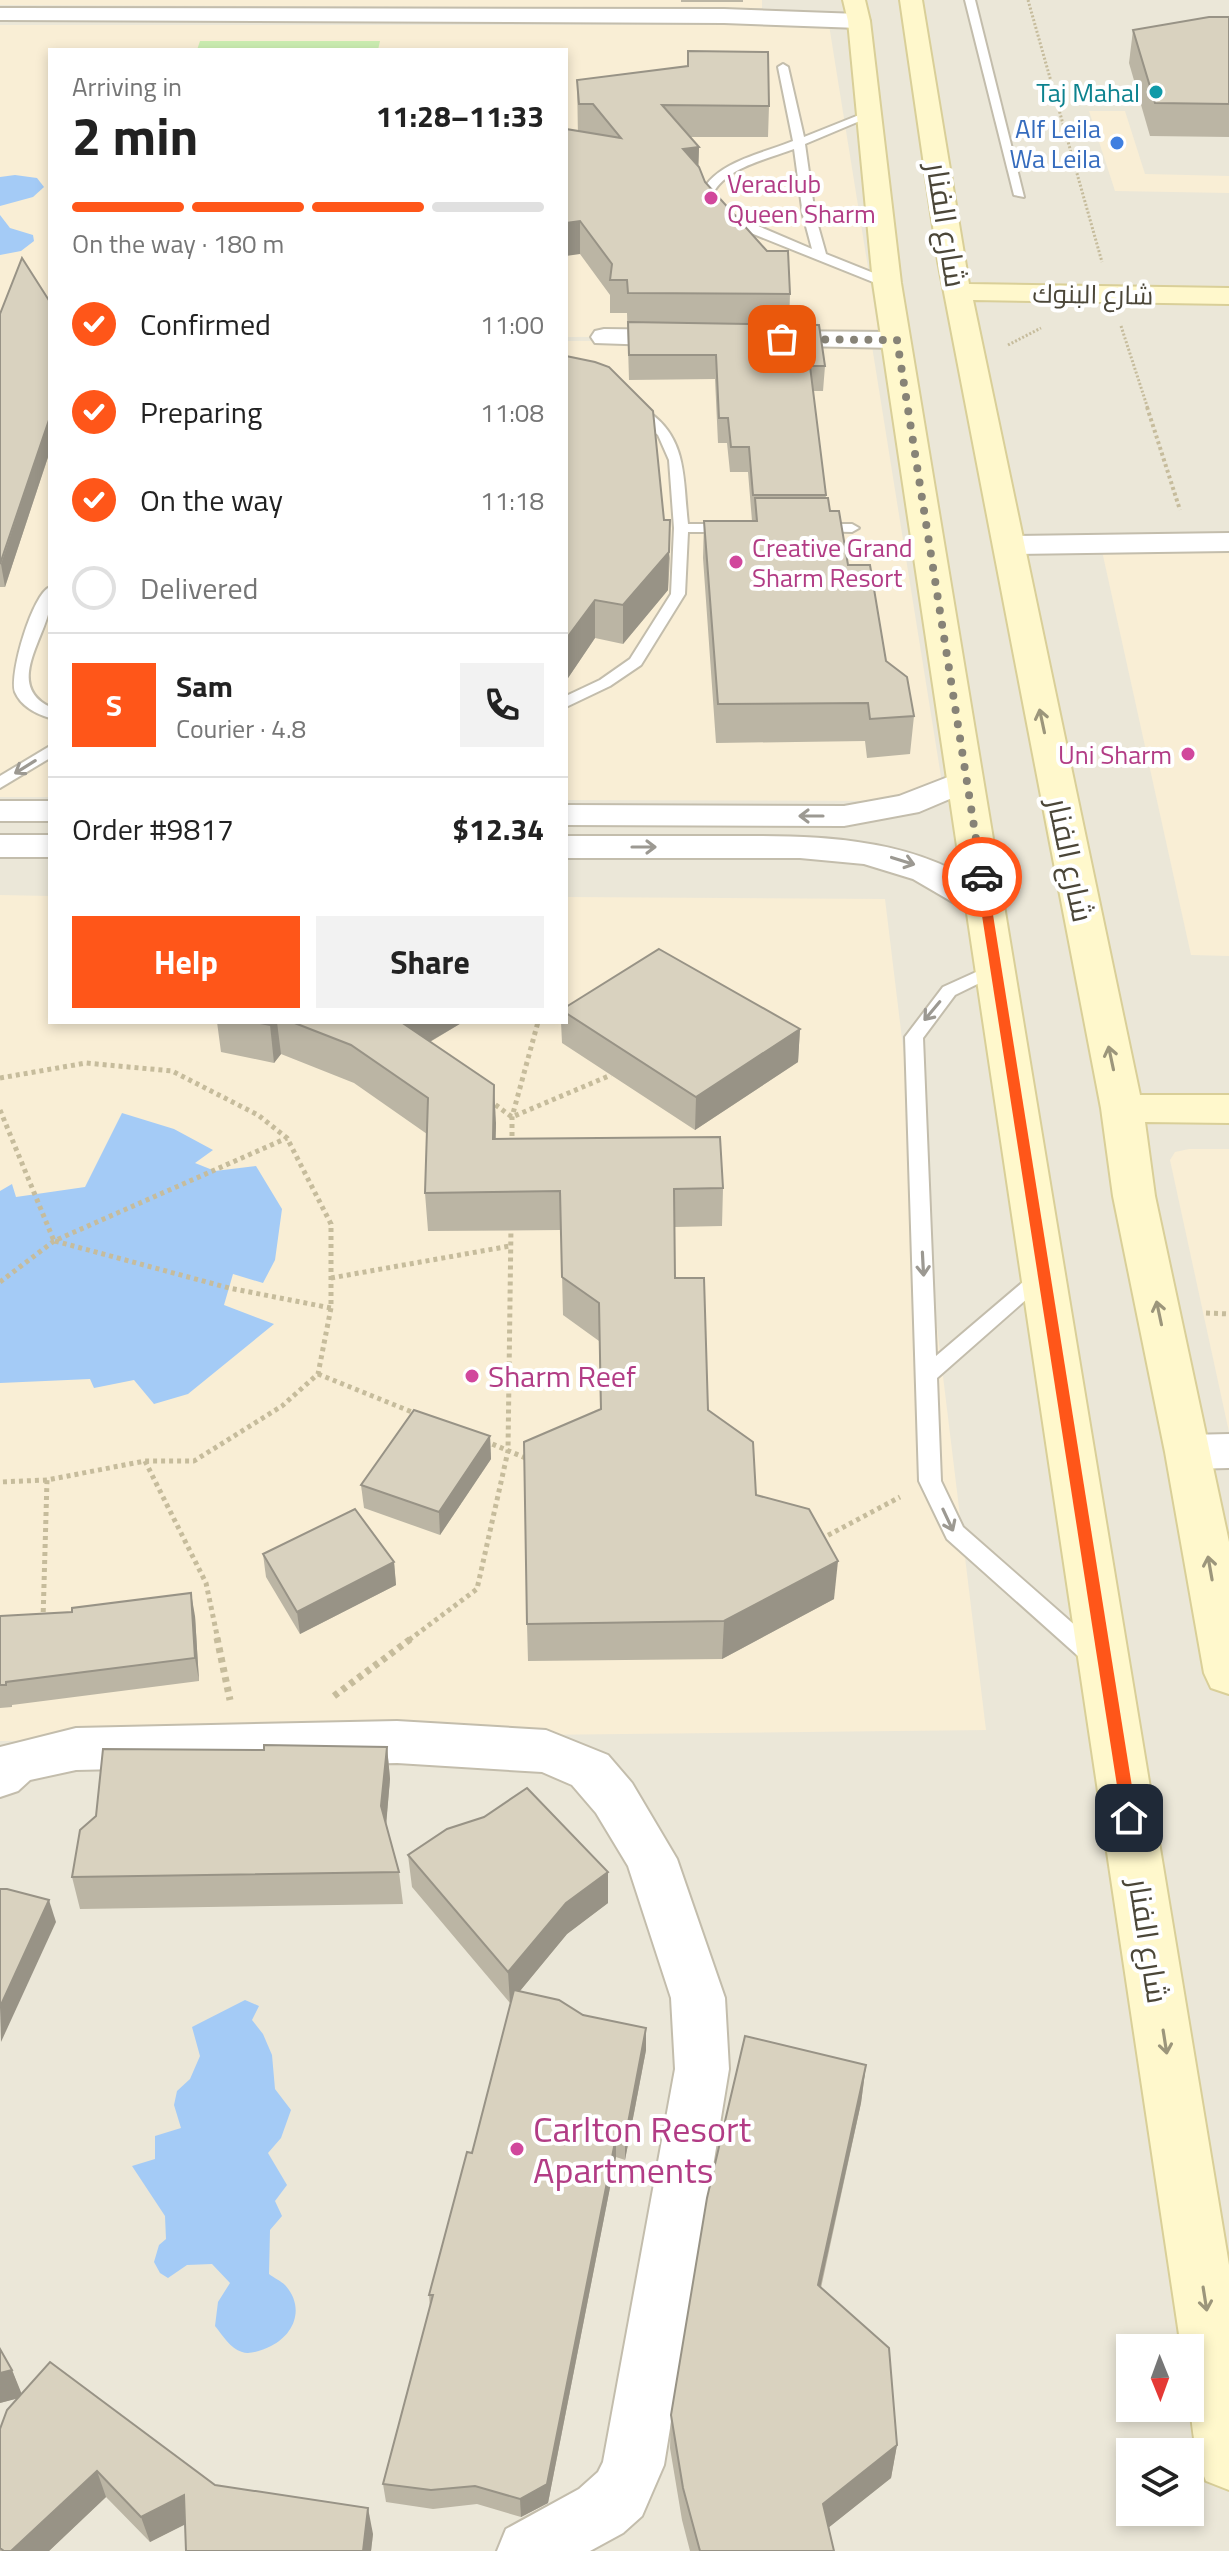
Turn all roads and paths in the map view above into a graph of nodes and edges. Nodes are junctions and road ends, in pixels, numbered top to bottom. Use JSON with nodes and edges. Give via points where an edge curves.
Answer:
{"nodes":[{"id":1,"x":970,"y":0,"type":"edge"},
{"id":2,"x":856,"y":11,"type":"edge"},
{"id":3,"x":914,"y":13,"type":"edge"},
{"id":4,"x":0,"y":14,"type":"edge"},
{"id":5,"x":783,"y":67,"type":"dead end"},
{"id":6,"x":868,"y":115,"type":"junction"},
{"id":7,"x":799,"y":142,"type":"junction"},
{"id":8,"x":1020,"y":195,"type":"dead end"},
{"id":9,"x":820,"y":254,"type":"junction"},
{"id":10,"x":887,"y":283,"type":"junction"},
{"id":11,"x":957,"y":292,"type":"junction"},
{"id":12,"x":1229,"y":296,"type":"edge"},
{"id":13,"x":604,"y":337,"type":"dead end"},
{"id":14,"x":714,"y":338,"type":"edge"},
{"id":15,"x":745,"y":338,"type":"edge"},
{"id":16,"x":897,"y":340,"type":"junction"},
{"id":17,"x":614,"y":396,"type":"edge"},
{"id":18,"x":681,"y":528,"type":"junction"},
{"id":19,"x":743,"y":528,"type":"edge"},
{"id":20,"x":805,"y":528,"type":"edge"},
{"id":21,"x":852,"y":528,"type":"dead end"},
{"id":22,"x":1229,"y":542,"type":"edge"},
{"id":23,"x":1010,"y":545,"type":"junction"},
{"id":24,"x":48,"y":596,"type":"edge"},
{"id":25,"x":568,"y":701,"type":"edge"},
{"id":26,"x":48,"y":712,"type":"edge"},
{"id":27,"x":48,"y":752,"type":"edge"},
{"id":28,"x":966,"y":780,"type":"junction"},
{"id":29,"x":0,"y":783,"type":"edge"},
{"id":30,"x":0,"y":811,"type":"edge"},
{"id":31,"x":48,"y":811,"type":"edge"},
{"id":32,"x":568,"y":815,"type":"edge"},
{"id":33,"x":0,"y":846,"type":"edge"},
{"id":34,"x":48,"y":846,"type":"edge"},
{"id":35,"x":568,"y":847,"type":"edge"},
{"id":36,"x":986,"y":906,"type":"junction"},
{"id":37,"x":996,"y":968,"type":"junction"},
{"id":38,"x":537,"y":1024,"type":"edge"},
{"id":39,"x":611,"y":1075,"type":"edge"},
{"id":40,"x":0,"y":1078,"type":"edge"},
{"id":41,"x":476,"y":1092,"type":"edge"},
{"id":42,"x":1122,"y":1108,"type":"junction"},
{"id":43,"x":1229,"y":1109,"type":"edge"},
{"id":44,"x":0,"y":1110,"type":"edge"},
{"id":45,"x":512,"y":1117,"type":"junction"},
{"id":46,"x":287,"y":1138,"type":"junction"},
{"id":47,"x":512,"y":1160,"type":"edge"},
{"id":48,"x":511,"y":1217,"type":"edge"},
{"id":49,"x":54,"y":1241,"type":"junction"},
{"id":50,"x":510,"y":1246,"type":"junction"},
{"id":51,"x":1044,"y":1275,"type":"junction"},
{"id":52,"x":331,"y":1278,"type":"junction"},
{"id":53,"x":0,"y":1282,"type":"edge"},
{"id":54,"x":331,"y":1308,"type":"junction"},
{"id":55,"x":318,"y":1374,"type":"junction"},
{"id":56,"x":928,"y":1374,"type":"junction"},
{"id":57,"x":421,"y":1415,"type":"edge"},
{"id":58,"x":479,"y":1439,"type":"edge"},
{"id":59,"x":508,"y":1451,"type":"junction"},
{"id":60,"x":1209,"y":1451,"type":"edge"},
{"id":61,"x":145,"y":1461,"type":"junction"},
{"id":62,"x":536,"y":1463,"type":"edge"},
{"id":63,"x":47,"y":1480,"type":"junction"},
{"id":64,"x":930,"y":1481,"type":"junction"},
{"id":65,"x":0,"y":1482,"type":"edge"},
{"id":66,"x":820,"y":1540,"type":"edge"},
{"id":67,"x":43,"y":1622,"type":"edge"},
{"id":68,"x":1105,"y":1666,"type":"junction"},
{"id":69,"x":1229,"y":1673,"type":"edge"},
{"id":70,"x":321,"y":1705,"type":"dead end"},
{"id":71,"x":233,"y":1713,"type":"dead end"},
{"id":72,"x":0,"y":1776,"type":"edge"},
{"id":73,"x":1229,"y":2458,"type":"edge"},
{"id":74,"x":528,"y":2551,"type":"edge"}],
"edges":[{"from":1,"to":8,"type":"lane"},
{"from":2,"to":3,"type":"main road","via":[[897,22]]},
{"from":2,"to":4,"type":"street","via":[[761,17]]},
{"from":2,"to":6,"type":"main road","name":"شارع الفنار"},
{"from":3,"to":11,"type":"main road","name":"شارع الفنار"},
{"from":5,"to":7,"type":"lane"},
{"from":6,"to":7,"type":"lane"},
{"from":6,"to":10,"type":"main road","name":"شارع الفنار"},
{"from":7,"to":9,"type":"lane"},
{"from":7,"to":9,"type":"lane","via":[[722,174],[706,196],[711,210],[730,220]]},
{"from":9,"to":10,"type":"lane"},
{"from":10,"to":16,"type":"main road","name":"شارع الفنار"},
{"from":11,"to":12,"type":"main road","name":"شارع البنوك"},
{"from":11,"to":23,"type":"main road","name":"شارع الفنار"},
{"from":13,"to":14,"type":"street"},
{"from":15,"to":16,"type":"street"},
{"from":16,"to":28,"type":"main road","name":"شارع الفنار"},
{"from":17,"to":18,"type":"lane","via":[[650,418],[671,443],[678,460]]},
{"from":18,"to":19,"type":"lane"},
{"from":18,"to":25,"type":"lane","via":[[678,594],[636,662]]},
{"from":20,"to":21,"type":"lane"},
{"from":22,"to":23,"type":"street"},
{"from":42,"to":23,"type":"main road","name":"شارع الفنار","one_way":true},
{"from":24,"to":26,"type":"lane","via":[[24,662],[22,689],[31,703]]},
{"from":27,"to":29,"type":"lane","one_way":true},
{"from":28,"to":32,"type":"street","one_way":true,"via":[[907,805],[844,816]]},
{"from":28,"to":36,"type":"main road","name":"شارع الفنار"},
{"from":30,"to":31,"type":"street"},
{"from":33,"to":34,"type":"street"},
{"from":35,"to":36,"type":"street","one_way":true,"via":[[809,847],[864,852],[931,872]]},
{"from":36,"to":37,"type":"main road","name":"شارع الفنار"},
{"from":37,"to":51,"type":"main road","name":"شارع الفنار"},
{"from":37,"to":56,"type":"lane","one_way":true,"via":[[949,991],[914,1037]]},
{"from":38,"to":45,"type":"path"},
{"from":39,"to":45,"type":"path"},
{"from":40,"to":46,"type":"path","via":[[86,1063],[172,1071],[258,1115]]},
{"from":41,"to":45,"type":"path"},
{"from":42,"to":43,"type":"main road"},
{"from":60,"to":42,"type":"main road","name":"شارع الفنار","one_way":true,"via":[[1134,1196]]},
{"from":44,"to":49,"type":"path"},
{"from":45,"to":47,"type":"path"},
{"from":46,"to":49,"type":"path"},
{"from":46,"to":52,"type":"path","via":[[331,1224]]},
{"from":48,"to":50,"type":"path"},
{"from":49,"to":53,"type":"path"},
{"from":49,"to":54,"type":"path","via":[[229,1288]]},
{"from":50,"to":52,"type":"path"},
{"from":50,"to":59,"type":"path"},
{"from":51,"to":56,"type":"lane"},
{"from":51,"to":68,"type":"main road","name":"شارع الفنار"},
{"from":52,"to":54,"type":"path"},
{"from":54,"to":55,"type":"path"},
{"from":55,"to":57,"type":"path"},
{"from":55,"to":61,"type":"path","via":[[282,1406],[194,1461]]},
{"from":56,"to":64,"type":"lane"},
{"from":58,"to":59,"type":"path"},
{"from":59,"to":62,"type":"path"},
{"from":59,"to":70,"type":"path","via":[[477,1589]]},
{"from":69,"to":60,"type":"main road","name":"شارع الفنار","one_way":true},
{"from":61,"to":63,"type":"path"},
{"from":61,"to":71,"type":"path","via":[[206,1583]]},
{"from":63,"to":65,"type":"path"},
{"from":63,"to":67,"type":"path"},
{"from":64,"to":66,"type":"path"},
{"from":64,"to":68,"type":"lane","one_way":true,"via":[[955,1533]]},
{"from":68,"to":73,"type":"main road","name":"شارع الفنار","one_way":true},
{"from":72,"to":74,"type":"street","via":[[16,1762],[76,1749],[397,1742],[546,1751],[590,1770],[614,1798],[651,1859],[698,1998],[702,2069],[633,2465],[620,2494],[601,2511]]}]}
